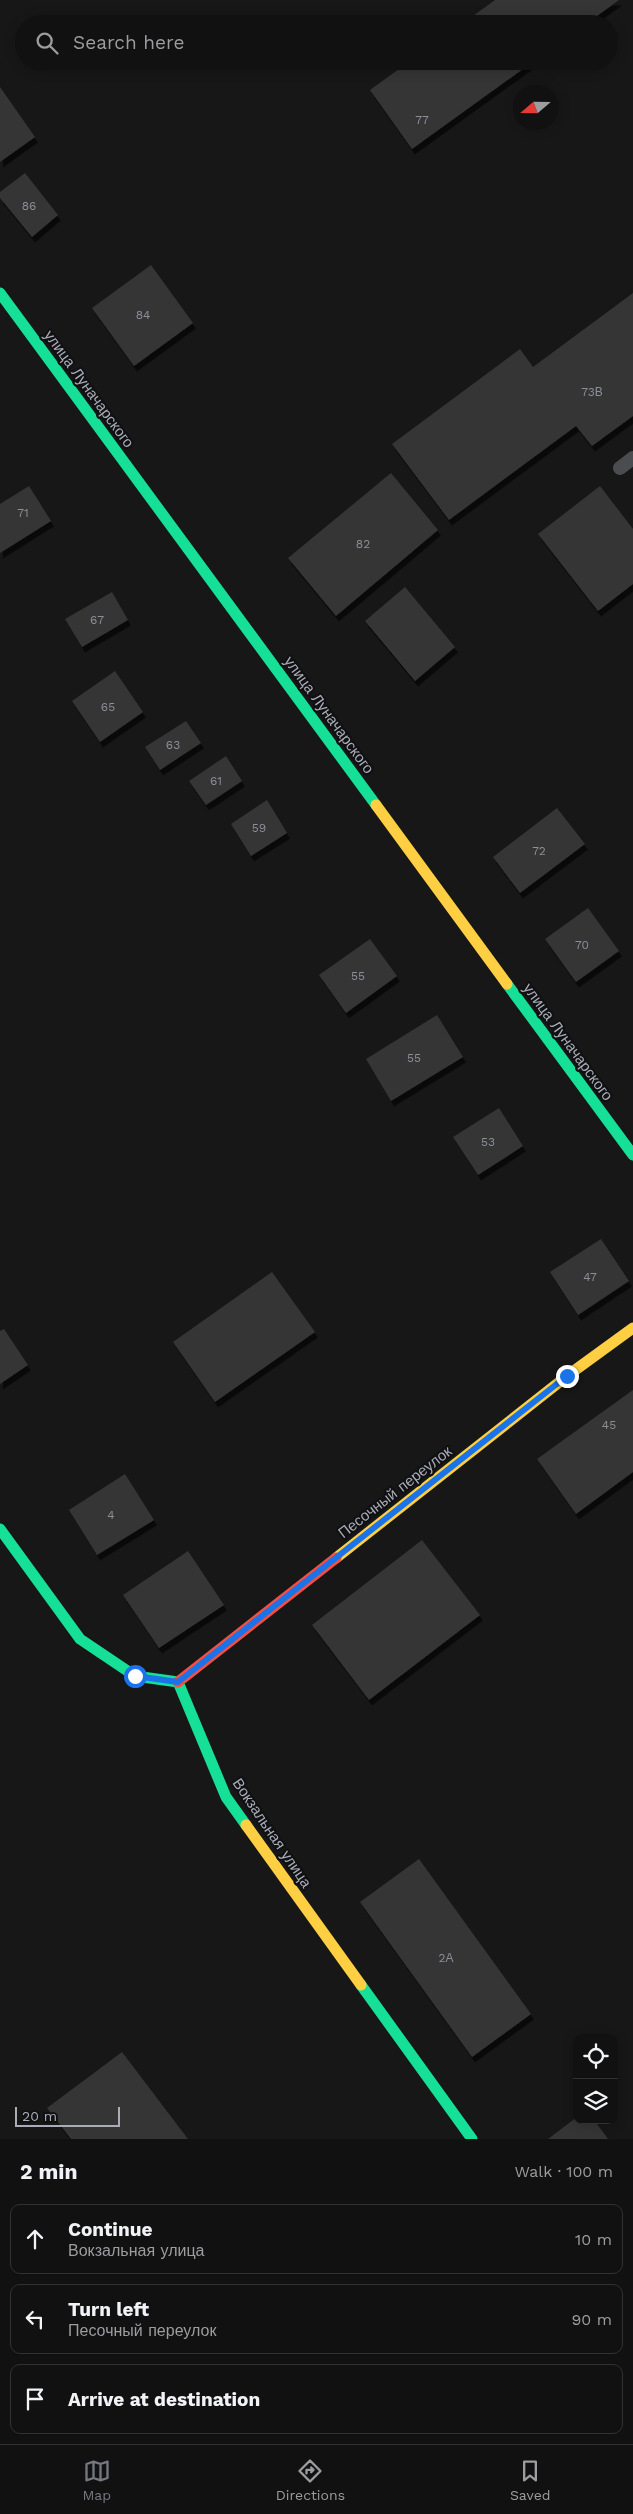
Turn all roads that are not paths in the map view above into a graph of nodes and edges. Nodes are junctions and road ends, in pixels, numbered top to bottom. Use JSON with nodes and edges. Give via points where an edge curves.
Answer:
{"nodes":[{"id":1,"x":0,"y":293,"type":"edge"},
{"id":2,"x":633,"y":458,"type":"edge"},
{"id":3,"x":620,"y":468,"type":"dead end"},
{"id":4,"x":633,"y":1155,"type":"edge"},
{"id":5,"x":633,"y":1328,"type":"edge"},
{"id":6,"x":0,"y":1530,"type":"edge"},
{"id":7,"x":178,"y":1682,"type":"junction"},
{"id":8,"x":472,"y":2139,"type":"edge"}],
"edges":[{"from":1,"to":4,"type":"street","name":"улица Луначарского"},
{"from":2,"to":3,"type":"lane"},
{"from":5,"to":7,"type":"street","name":"Песочный переулок","via":[[567,1376]]},
{"from":6,"to":7,"type":"street","via":[[80,1639],[135,1676]]},
{"from":7,"to":8,"type":"street","name":"Вокзальная улица","via":[[226,1797]]}]}
